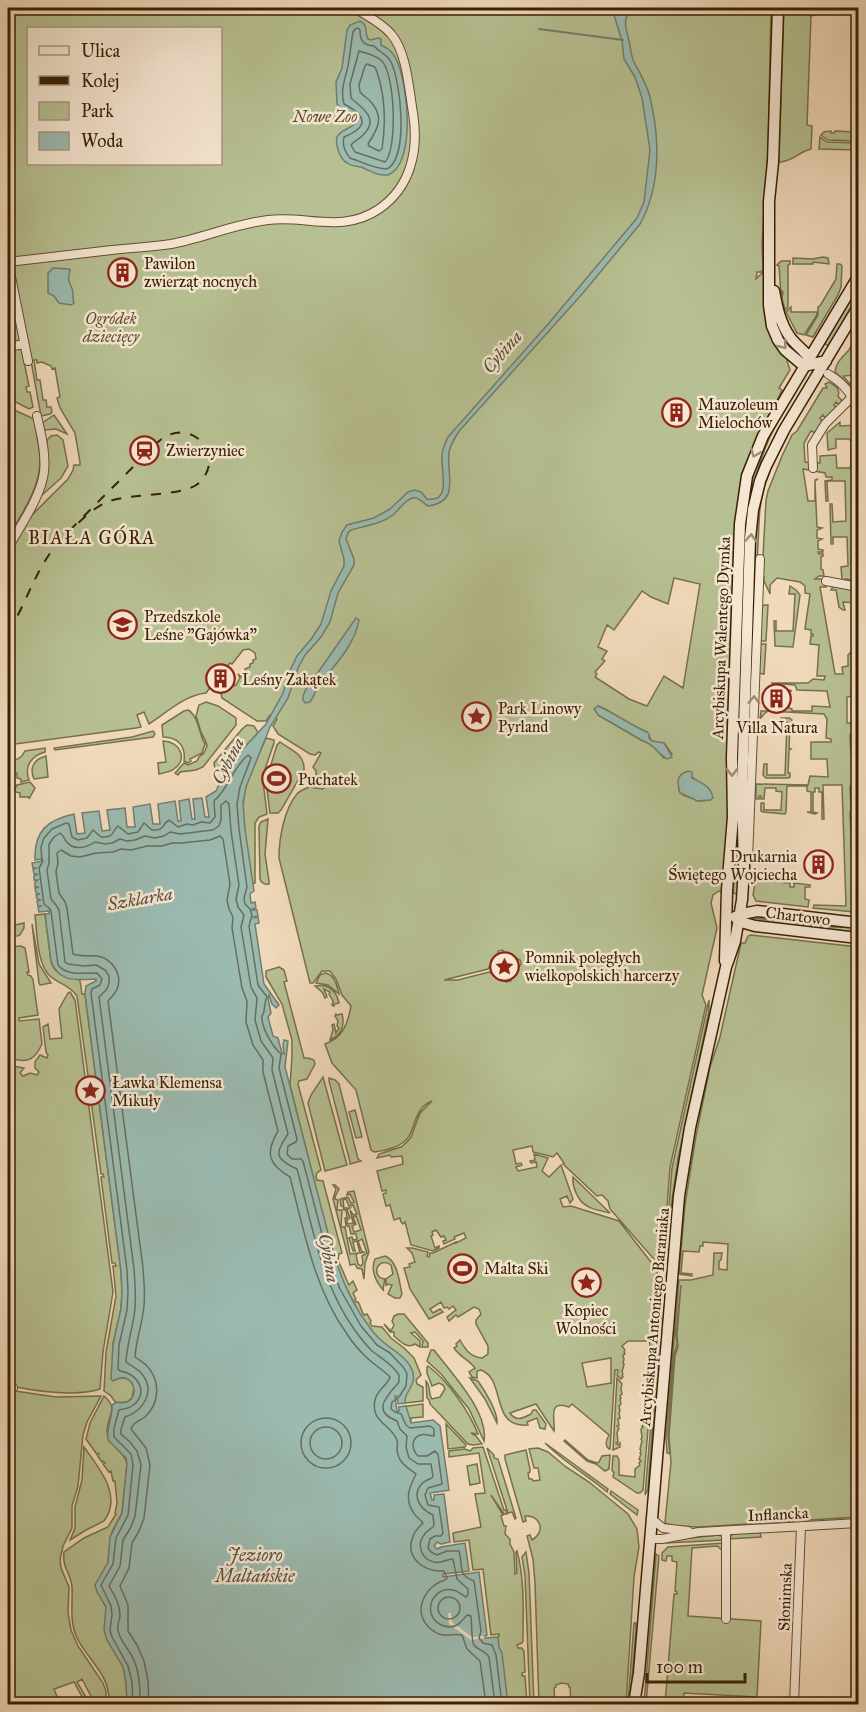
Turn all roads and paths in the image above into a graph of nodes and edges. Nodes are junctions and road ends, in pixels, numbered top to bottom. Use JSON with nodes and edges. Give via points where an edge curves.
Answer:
{"nodes":[{"id":1,"x":355,"y":8,"type":"edge"},
{"id":2,"x":778,"y":8,"type":"edge"},
{"id":3,"x":8,"y":262,"type":"edge"},
{"id":4,"x":858,"y":277,"type":"edge"},
{"id":5,"x":858,"y":307,"type":"edge"},
{"id":6,"x":24,"y":344,"type":"junction"},
{"id":7,"x":8,"y":346,"type":"edge"},
{"id":8,"x":28,"y":361,"type":"dead end"},
{"id":9,"x":826,"y":361,"type":"junction"},
{"id":10,"x":808,"y":363,"type":"junction"},
{"id":11,"x":828,"y":374,"type":"junction"},
{"id":12,"x":814,"y":381,"type":"junction"},
{"id":13,"x":855,"y":394,"type":"edge"},
{"id":14,"x":37,"y":416,"type":"dead end"},
{"id":15,"x":858,"y":417,"type":"edge"},
{"id":16,"x":813,"y":468,"type":"dead end"},
{"id":17,"x":8,"y":548,"type":"edge"},
{"id":18,"x":760,"y":559,"type":"dead end"},
{"id":19,"x":754,"y":571,"type":"junction"},
{"id":20,"x":826,"y":581,"type":"dead end"},
{"id":21,"x":858,"y":587,"type":"edge"},
{"id":22,"x":742,"y":900,"type":"junction"},
{"id":23,"x":727,"y":901,"type":"junction"},
{"id":24,"x":757,"y":911,"type":"junction"},
{"id":25,"x":738,"y":918,"type":"junction"},
{"id":26,"x":858,"y":923,"type":"edge"},
{"id":27,"x":726,"y":925,"type":"junction"},
{"id":28,"x":755,"y":926,"type":"junction"},
{"id":29,"x":858,"y":938,"type":"edge"},
{"id":30,"x":734,"y":945,"type":"junction"},
{"id":31,"x":726,"y":967,"type":"junction"},
{"id":32,"x":652,"y":1520,"type":"junction"},
{"id":33,"x":858,"y":1523,"type":"edge"},
{"id":34,"x":801,"y":1526,"type":"junction"},
{"id":35,"x":726,"y":1531,"type":"junction"},
{"id":36,"x":699,"y":1532,"type":"junction"},
{"id":37,"x":650,"y":1539,"type":"junction"},
{"id":38,"x":726,"y":1619,"type":"dead end"},
{"id":39,"x":639,"y":1673,"type":"junction"},
{"id":40,"x":634,"y":1704,"type":"edge"},
{"id":41,"x":640,"y":1704,"type":"edge"},
{"id":42,"x":794,"y":1704,"type":"edge"}],
"edges":[{"from":1,"to":3,"type":"street","via":[[396,40],[416,127],[414,156],[406,181],[380,209],[344,223],[270,219],[171,244]]},
{"from":2,"to":10,"type":"street","via":[[773,279],[785,329]]},
{"from":3,"to":6,"type":"street"},
{"from":4,"to":10,"type":"street","name":"Arcybiskupa Walentego Dymka"},
{"from":5,"to":9,"type":"street","name":"Arcybiskupa Walentego Dymka"},
{"from":6,"to":7,"type":"street"},
{"from":6,"to":8,"type":"street"},
{"from":9,"to":10,"type":"street"},
{"from":9,"to":11,"type":"street"},
{"from":9,"to":12,"type":"street","name":"Arcybiskupa Walentego Dymka"},
{"from":10,"to":12,"type":"street"},
{"from":10,"to":23,"type":"street","name":"Arcybiskupa Walentego Dymka","one_way":true,"via":[[763,436],[744,490]]},
{"from":11,"to":12,"type":"street"},
{"from":11,"to":13,"type":"street"},
{"from":19,"to":12,"type":"street","name":"Arcybiskupa Walentego Dymka","one_way":true,"via":[[753,510],[760,481],[773,450]]},
{"from":13,"to":15,"type":"street"},
{"from":13,"to":16,"type":"street","via":[[825,423],[812,445]]},
{"from":14,"to":17,"type":"street","via":[[45,454],[44,472],[39,490]]},
{"from":18,"to":19,"type":"street"},
{"from":22,"to":19,"type":"street","name":"Arcybiskupa Walentego Dymka","one_way":true,"via":[[742,791]]},
{"from":20,"to":21,"type":"street"},
{"from":22,"to":24,"type":"street"},
{"from":22,"to":25,"type":"street","name":"Arcybiskupa Walentego Dymka"},
{"from":23,"to":25,"type":"street"},
{"from":23,"to":27,"type":"street","name":"Arcybiskupa Walentego Dymka"},
{"from":24,"to":25,"type":"street","name":"Chartowo"},
{"from":24,"to":26,"type":"street","name":"Chartowo"},
{"from":25,"to":27,"type":"street","name":"Chartowo"},
{"from":25,"to":28,"type":"street","name":"Chartowo"},
{"from":25,"to":30,"type":"street","name":"Arcybiskupa Antoniego Baraniaka"},
{"from":27,"to":31,"type":"street","name":"Arcybiskupa Antoniego Baraniaka"},
{"from":28,"to":29,"type":"street","name":"Chartowo"},
{"from":28,"to":30,"type":"street","via":[[743,932]]},
{"from":30,"to":31,"type":"street","name":"Arcybiskupa Antoniego Baraniaka"},
{"from":31,"to":32,"type":"street","name":"Arcybiskupa Antoniego Baraniaka","via":[[679,1196]]},
{"from":32,"to":36,"type":"street","name":"Inflancka","via":[[667,1529]]},
{"from":32,"to":37,"type":"street","name":"Arcybiskupa Antoniego Baraniaka"},
{"from":33,"to":34,"type":"street","name":"Inflancka"},
{"from":34,"to":35,"type":"street","name":"Inflancka"},
{"from":34,"to":42,"type":"street","name":"Słonimska"},
{"from":35,"to":36,"type":"street","name":"Inflancka"},
{"from":35,"to":38,"type":"street"},
{"from":36,"to":37,"type":"street","name":"Inflancka"},
{"from":37,"to":39,"type":"street","name":"Arcybiskupa Antoniego Baraniaka"},
{"from":39,"to":40,"type":"street","name":"Arcybiskupa Antoniego Baraniaka"},
{"from":39,"to":41,"type":"street","name":"Arcybiskupa Antoniego Baraniaka"}]}
